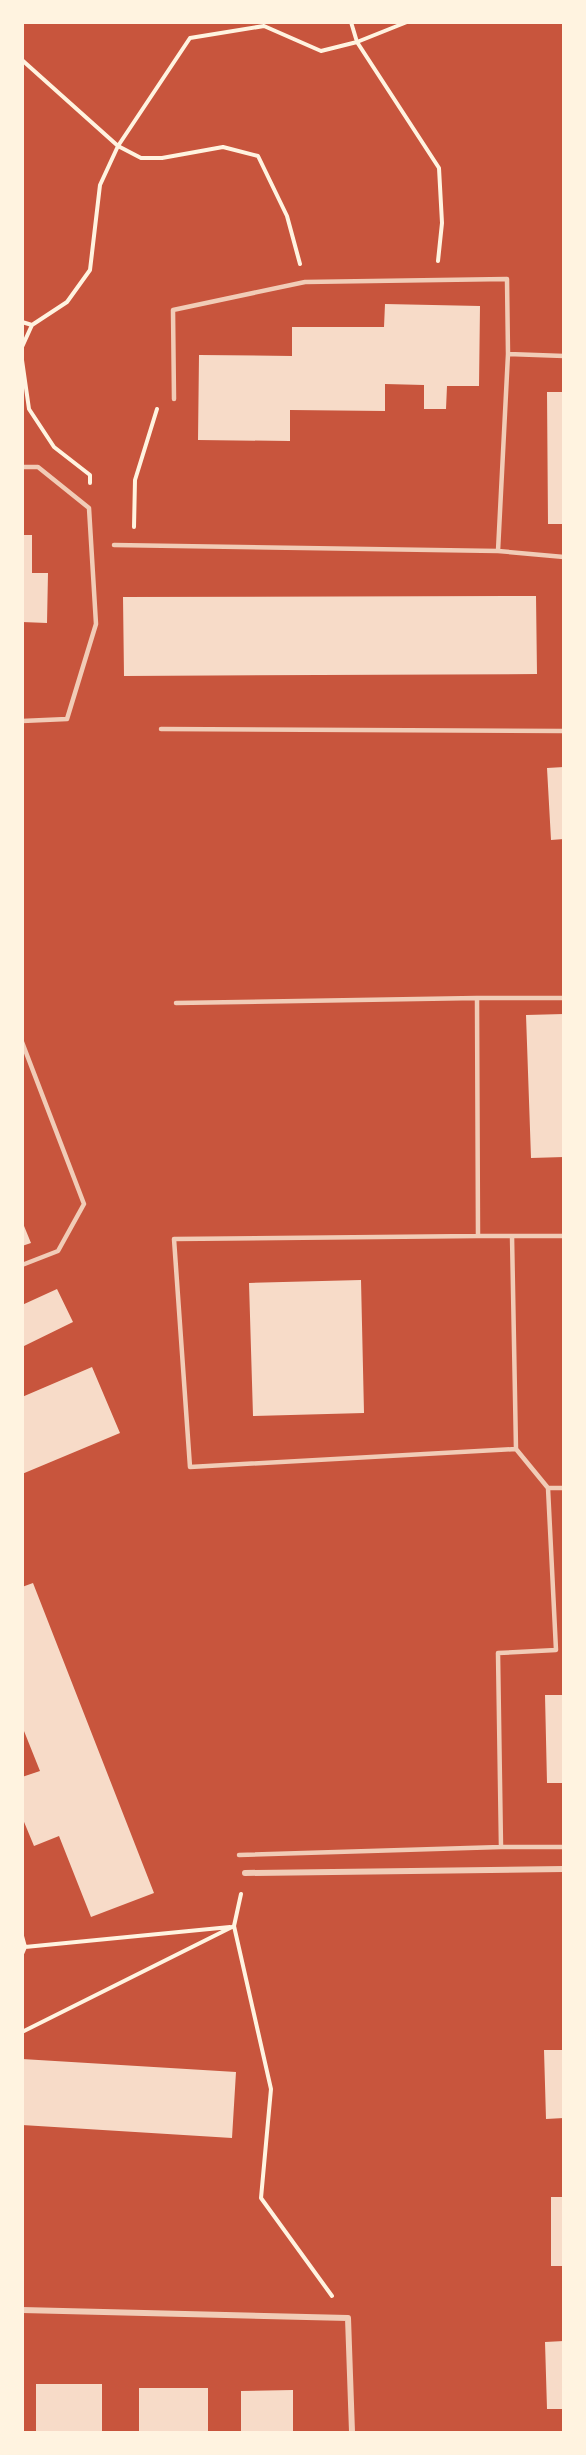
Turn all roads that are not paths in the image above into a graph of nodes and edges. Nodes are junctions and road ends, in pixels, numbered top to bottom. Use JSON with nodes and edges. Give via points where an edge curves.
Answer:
{"nodes":[{"id":1,"x":508,"y":354,"type":"junction"},
{"id":2,"x":564,"y":356,"type":"edge"},
{"id":3,"x":174,"y":399,"type":"dead end"},
{"id":4,"x":22,"y":467,"type":"edge"},
{"id":5,"x":114,"y":545,"type":"dead end"},
{"id":6,"x":498,"y":551,"type":"junction"},
{"id":7,"x":564,"y":557,"type":"edge"},
{"id":8,"x":22,"y":721,"type":"edge"},
{"id":9,"x":161,"y":729,"type":"dead end"},
{"id":10,"x":564,"y":731,"type":"edge"},
{"id":11,"x":477,"y":998,"type":"junction"},
{"id":12,"x":564,"y":998,"type":"edge"},
{"id":13,"x":176,"y":1003,"type":"dead end"},
{"id":14,"x":22,"y":1042,"type":"edge"},
{"id":15,"x":478,"y":1236,"type":"junction"},
{"id":16,"x":512,"y":1236,"type":"junction"},
{"id":17,"x":564,"y":1236,"type":"edge"},
{"id":18,"x":22,"y":1265,"type":"edge"},
{"id":19,"x":516,"y":1449,"type":"junction"},
{"id":20,"x":548,"y":1488,"type":"junction"},
{"id":21,"x":564,"y":1488,"type":"edge"},
{"id":22,"x":556,"y":1650,"type":"junction"},
{"id":23,"x":564,"y":1650,"type":"edge"},
{"id":24,"x":501,"y":1847,"type":"junction"},
{"id":25,"x":564,"y":1847,"type":"edge"},
{"id":26,"x":239,"y":1855,"type":"dead end"},
{"id":27,"x":564,"y":1869,"type":"edge"},
{"id":28,"x":245,"y":1873,"type":"road end"},
{"id":29,"x":22,"y":2310,"type":"edge"},
{"id":30,"x":352,"y":2433,"type":"edge"}],
"edges":[{"from":1,"to":2,"type":"lane"},
{"from":1,"to":3,"type":"lane","via":[[507,279],[305,282],[173,310]]},
{"from":1,"to":6,"type":"lane"},
{"from":4,"to":8,"type":"lane","via":[[38,467],[89,508],[96,624],[67,719]]},
{"from":5,"to":6,"type":"lane"},
{"from":6,"to":7,"type":"lane"},
{"from":9,"to":10,"type":"lane"},
{"from":11,"to":12,"type":"lane"},
{"from":11,"to":13,"type":"lane"},
{"from":11,"to":15,"type":"lane"},
{"from":14,"to":18,"type":"lane","via":[[84,1204],[58,1251]]},
{"from":15,"to":16,"type":"lane"},
{"from":15,"to":19,"type":"lane","via":[[174,1239],[190,1467]]},
{"from":16,"to":17,"type":"lane"},
{"from":16,"to":19,"type":"lane"},
{"from":19,"to":20,"type":"lane"},
{"from":20,"to":21,"type":"lane"},
{"from":20,"to":22,"type":"lane"},
{"from":22,"to":23,"type":"lane"},
{"from":22,"to":24,"type":"lane","via":[[498,1653]]},
{"from":24,"to":25,"type":"lane"},
{"from":24,"to":26,"type":"lane"},
{"from":27,"to":28,"type":"street"},
{"from":29,"to":30,"type":"street","via":[[348,2319]]}]}
